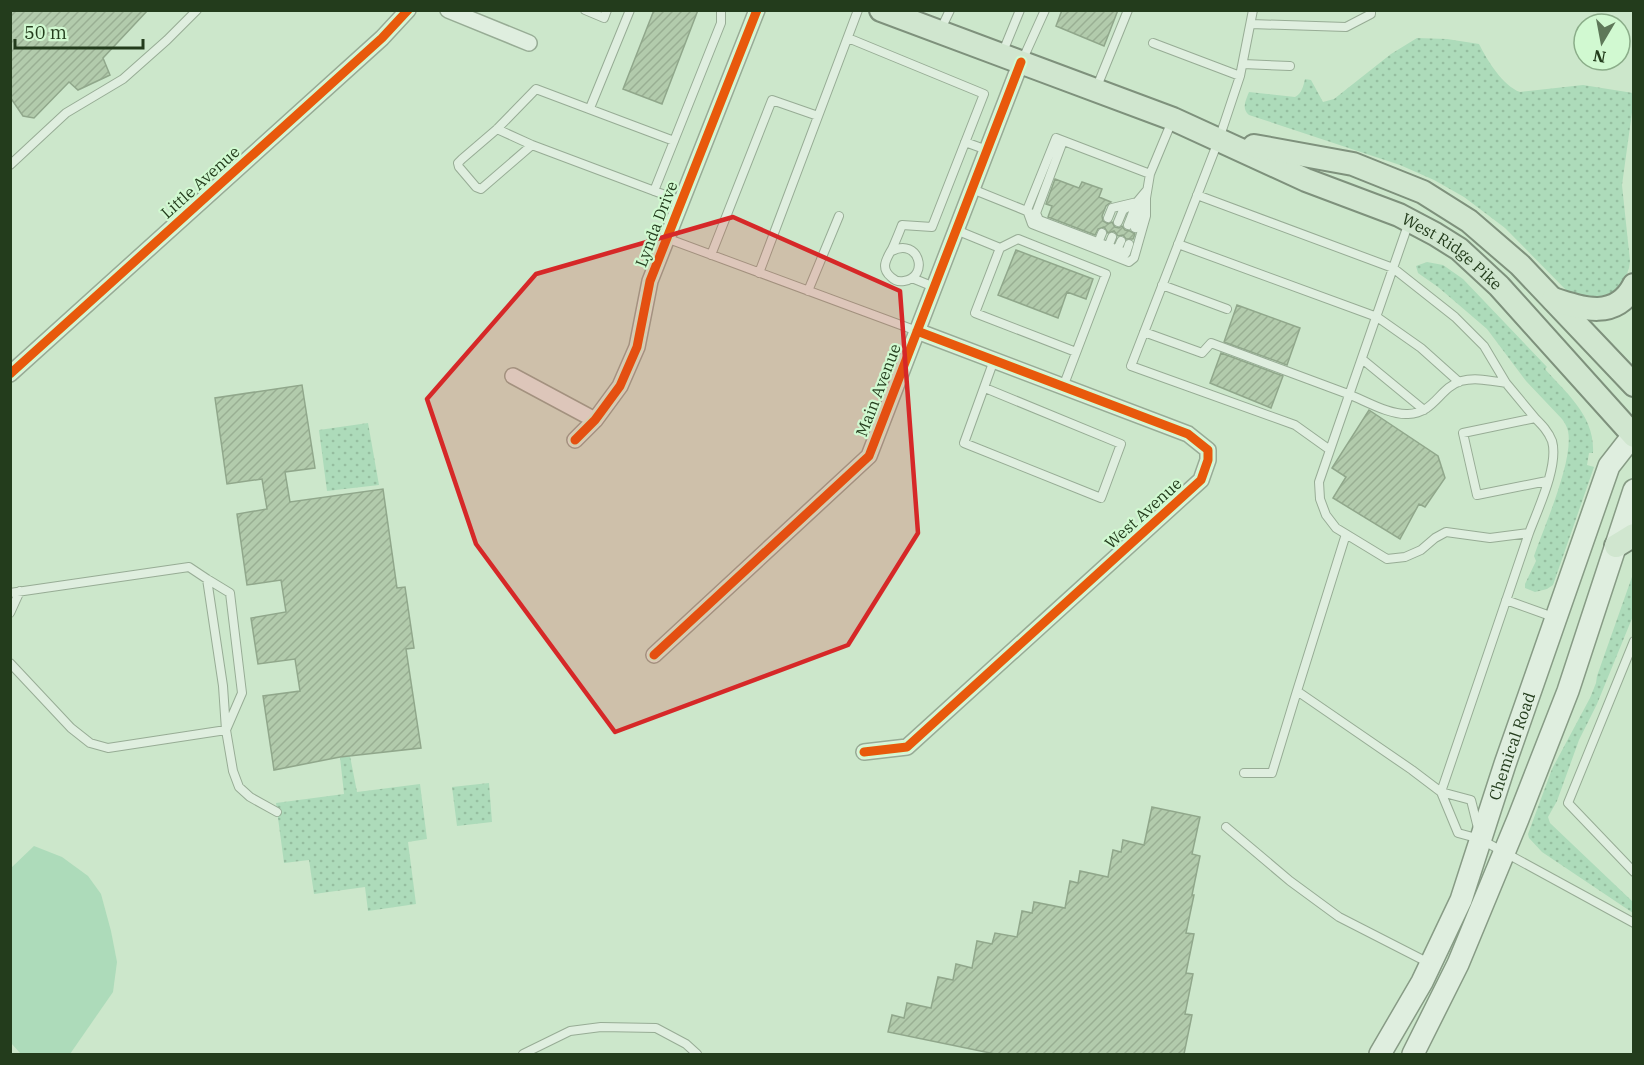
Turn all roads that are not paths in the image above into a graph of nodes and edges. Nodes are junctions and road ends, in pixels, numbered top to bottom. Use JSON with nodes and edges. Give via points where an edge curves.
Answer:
{"nodes":[{"id":1,"x":196,"y":10,"type":"edge"},
{"id":2,"x":408,"y":10,"type":"edge"},
{"id":3,"x":448,"y":10,"type":"edge"},
{"id":4,"x":585,"y":10,"type":"edge"},
{"id":5,"x":607,"y":10,"type":"edge"},
{"id":6,"x":630,"y":10,"type":"edge"},
{"id":7,"x":721,"y":10,"type":"edge"},
{"id":8,"x":757,"y":10,"type":"edge"},
{"id":9,"x":858,"y":10,"type":"edge"},
{"id":10,"x":950,"y":10,"type":"edge"},
{"id":11,"x":1020,"y":10,"type":"edge"},
{"id":12,"x":1045,"y":10,"type":"edge"},
{"id":13,"x":1128,"y":10,"type":"edge"},
{"id":14,"x":1253,"y":10,"type":"edge"},
{"id":15,"x":1371,"y":10,"type":"edge"},
{"id":16,"x":885,"y":11,"type":"edge"},
{"id":17,"x":1251,"y":24,"type":"junction"},
{"id":18,"x":939,"y":33,"type":"junction"},
{"id":19,"x":848,"y":38,"type":"junction"},
{"id":20,"x":529,"y":43,"type":"dead end"},
{"id":21,"x":1153,"y":43,"type":"dead end"},
{"id":22,"x":1011,"y":59,"type":"junction"},
{"id":23,"x":1243,"y":64,"type":"junction"},
{"id":24,"x":1290,"y":66,"type":"dead end"},
{"id":25,"x":1240,"y":76,"type":"junction"},
{"id":26,"x":1095,"y":91,"type":"junction"},
{"id":27,"x":590,"y":108,"type":"junction"},
{"id":28,"x":818,"y":116,"type":"junction"},
{"id":29,"x":1173,"y":120,"type":"junction"},
{"id":30,"x":497,"y":129,"type":"junction"},
{"id":31,"x":1219,"y":139,"type":"junction"},
{"id":32,"x":1060,"y":140,"type":"junction"},
{"id":33,"x":674,"y":141,"type":"junction"},
{"id":34,"x":965,"y":142,"type":"junction"},
{"id":35,"x":532,"y":144,"type":"junction"},
{"id":36,"x":987,"y":150,"type":"junction"},
{"id":37,"x":10,"y":165,"type":"edge"},
{"id":38,"x":1150,"y":174,"type":"junction"},
{"id":39,"x":972,"y":189,"type":"junction"},
{"id":40,"x":1148,"y":189,"type":"junction"},
{"id":41,"x":654,"y":191,"type":"junction"},
{"id":42,"x":1197,"y":195,"type":"junction"},
{"id":43,"x":1146,"y":198,"type":"junction"},
{"id":44,"x":681,"y":201,"type":"junction"},
{"id":45,"x":1137,"y":202,"type":"junction"},
{"id":46,"x":1027,"y":210,"type":"junction"},
{"id":47,"x":839,"y":216,"type":"dead end"},
{"id":48,"x":1108,"y":218,"type":"dead end"},
{"id":49,"x":1039,"y":220,"type":"junction"},
{"id":50,"x":1410,"y":221,"type":"junction"},
{"id":51,"x":1118,"y":222,"type":"dead end"},
{"id":52,"x":956,"y":230,"type":"junction"},
{"id":53,"x":1102,"y":233,"type":"dead end"},
{"id":54,"x":1112,"y":237,"type":"dead end"},
{"id":55,"x":666,"y":238,"type":"junction"},
{"id":56,"x":1125,"y":242,"type":"dead end"},
{"id":57,"x":1098,"y":243,"type":"junction"},
{"id":58,"x":1178,"y":244,"type":"junction"},
{"id":59,"x":1108,"y":247,"type":"junction"},
{"id":60,"x":1000,"y":248,"type":"junction"},
{"id":61,"x":891,"y":250,"type":"junction"},
{"id":62,"x":711,"y":255,"type":"junction"},
{"id":63,"x":1393,"y":268,"type":"junction"},
{"id":64,"x":759,"y":273,"type":"junction"},
{"id":65,"x":912,"y":278,"type":"junction"},
{"id":66,"x":1162,"y":285,"type":"junction"},
{"id":67,"x":1634,"y":285,"type":"edge"},
{"id":68,"x":934,"y":287,"type":"junction"},
{"id":69,"x":808,"y":291,"type":"junction"},
{"id":70,"x":1552,"y":298,"type":"junction"},
{"id":71,"x":1227,"y":309,"type":"dead end"},
{"id":72,"x":1377,"y":316,"type":"junction"},
{"id":73,"x":917,"y":331,"type":"junction"},
{"id":74,"x":1144,"y":332,"type":"junction"},
{"id":75,"x":1076,"y":352,"type":"junction"},
{"id":76,"x":1362,"y":359,"type":"junction"},
{"id":77,"x":994,"y":360,"type":"junction"},
{"id":78,"x":10,"y":374,"type":"edge"},
{"id":79,"x":513,"y":376,"type":"dead end"},
{"id":80,"x":1459,"y":382,"type":"junction"},
{"id":81,"x":1506,"y":383,"type":"junction"},
{"id":82,"x":1634,"y":386,"type":"edge"},
{"id":83,"x":1063,"y":387,"type":"junction"},
{"id":84,"x":985,"y":388,"type":"junction"},
{"id":85,"x":1350,"y":395,"type":"junction"},
{"id":86,"x":1424,"y":410,"type":"junction"},
{"id":87,"x":1535,"y":418,"type":"junction"},
{"id":88,"x":595,"y":420,"type":"junction"},
{"id":89,"x":1633,"y":435,"type":"edge"},
{"id":90,"x":575,"y":440,"type":"dead end"},
{"id":91,"x":1330,"y":450,"type":"junction"},
{"id":92,"x":1547,"y":481,"type":"junction"},
{"id":93,"x":1634,"y":490,"type":"edge"},
{"id":94,"x":1529,"y":533,"type":"junction"},
{"id":95,"x":1346,"y":534,"type":"junction"},
{"id":96,"x":1625,"y":541,"type":"edge"},
{"id":97,"x":207,"y":579,"type":"junction"},
{"id":98,"x":20,"y":591,"type":"junction"},
{"id":99,"x":10,"y":593,"type":"edge"},
{"id":100,"x":1506,"y":600,"type":"junction"},
{"id":101,"x":10,"y":613,"type":"edge"},
{"id":102,"x":1556,"y":618,"type":"junction"},
{"id":103,"x":1634,"y":641,"type":"edge"},
{"id":104,"x":654,"y":654,"type":"dead end"},
{"id":105,"x":10,"y":663,"type":"edge"},
{"id":106,"x":1297,"y":691,"type":"junction"},
{"id":107,"x":226,"y":730,"type":"junction"},
{"id":108,"x":864,"y":752,"type":"dead end"},
{"id":109,"x":1244,"y":773,"type":"dead end"},
{"id":110,"x":1442,"y":792,"type":"junction"},
{"id":111,"x":277,"y":812,"type":"dead end"},
{"id":112,"x":1226,"y":827,"type":"dead end"},
{"id":113,"x":1480,"y":839,"type":"junction"},
{"id":114,"x":1504,"y":852,"type":"junction"},
{"id":115,"x":1634,"y":872,"type":"edge"},
{"id":116,"x":1634,"y":923,"type":"edge"},
{"id":117,"x":1431,"y":963,"type":"junction"},
{"id":118,"x":523,"y":1054,"type":"edge"},
{"id":119,"x":698,"y":1054,"type":"edge"},
{"id":120,"x":1380,"y":1054,"type":"edge"},
{"id":121,"x":1413,"y":1054,"type":"edge"}],
"edges":[{"from":1,"to":37,"type":"lane","via":[[123,79],[66,113]]},
{"from":2,"to":78,"type":"street","name":"Little Avenue","via":[[374,46]]},
{"from":3,"to":20,"type":"street"},
{"from":4,"to":5,"type":"lane","via":[[604,18]]},
{"from":6,"to":27,"type":"lane"},
{"from":7,"to":33,"type":"lane","via":[[721,23]]},
{"from":8,"to":44,"type":"street","name":"Lynda Drive"},
{"from":9,"to":19,"type":"lane"},
{"from":10,"to":18,"type":"lane"},
{"from":11,"to":22,"type":"lane"},
{"from":12,"to":22,"type":"lane"},
{"from":13,"to":26,"type":"lane"},
{"from":14,"to":17,"type":"lane"},
{"from":15,"to":17,"type":"lane","via":[[1371,14],[1346,27]]},
{"from":16,"to":18,"type":"main road","name":"West Ridge Pike"},
{"from":17,"to":23,"type":"lane"},
{"from":18,"to":22,"type":"main road","name":"West Ridge Pike"},
{"from":19,"to":28,"type":"lane"},
{"from":19,"to":34,"type":"lane","via":[[984,94]]},
{"from":21,"to":25,"type":"lane"},
{"from":22,"to":26,"type":"main road","name":"West Ridge Pike"},
{"from":22,"to":36,"type":"street","name":"Main Avenue"},
{"from":23,"to":24,"type":"lane"},
{"from":23,"to":25,"type":"lane"},
{"from":25,"to":31,"type":"lane"},
{"from":26,"to":29,"type":"main road","name":"West Ridge Pike"},
{"from":27,"to":30,"type":"lane","via":[[536,89]]},
{"from":27,"to":33,"type":"lane"},
{"from":28,"to":62,"type":"lane","via":[[772,100]]},
{"from":28,"to":64,"type":"lane"},
{"from":29,"to":31,"type":"main road","name":"West Ridge Pike"},
{"from":29,"to":38,"type":"lane"},
{"from":30,"to":35,"type":"lane"},
{"from":30,"to":35,"type":"lane","via":[[458,163],[476,187],[486,186]]},
{"from":31,"to":42,"type":"lane"},
{"from":31,"to":50,"type":"main road","name":"West Ridge Pike","via":[[1306,180]]},
{"from":31,"to":70,"type":"main road","name":"West Ridge Pike","via":[[1353,165],[1423,192],[1469,221],[1521,265]]},
{"from":32,"to":38,"type":"lane"},
{"from":32,"to":46,"type":"lane"},
{"from":32,"to":49,"type":"lane","via":[[1036,213]]},
{"from":33,"to":41,"type":"lane"},
{"from":34,"to":36,"type":"lane"},
{"from":34,"to":61,"type":"lane","via":[[932,227],[902,225]]},
{"from":35,"to":41,"type":"lane"},
{"from":36,"to":39,"type":"street","name":"Main Avenue"},
{"from":38,"to":40,"type":"lane"},
{"from":39,"to":46,"type":"lane"},
{"from":39,"to":52,"type":"street","name":"Main Avenue"},
{"from":40,"to":43,"type":"lane"},
{"from":40,"to":45,"type":"lane"},
{"from":41,"to":44,"type":"lane"},
{"from":42,"to":58,"type":"lane"},
{"from":42,"to":63,"type":"lane"},
{"from":43,"to":45,"type":"lane","via":[[1131,227]]},
{"from":43,"to":46,"type":"lane","via":[[1146,216],[1134,258],[1129,262],[1032,224]]},
{"from":44,"to":55,"type":"street","name":"Lynda Drive"},
{"from":45,"to":48,"type":"lane","via":[[1112,208]]},
{"from":45,"to":51,"type":"lane","via":[[1123,210]]},
{"from":46,"to":49,"type":"lane"},
{"from":47,"to":69,"type":"lane"},
{"from":49,"to":57,"type":"lane"},
{"from":50,"to":63,"type":"lane"},
{"from":50,"to":89,"type":"main road","name":"West Ridge Pike","via":[[1459,249],[1498,286]]},
{"from":52,"to":60,"type":"lane"},
{"from":52,"to":68,"type":"street","name":"Main Avenue"},
{"from":53,"to":57,"type":"lane"},
{"from":54,"to":59,"type":"lane"},
{"from":55,"to":62,"type":"lane"},
{"from":55,"to":88,"type":"street","name":"Lynda Drive","via":[[650,280],[637,347],[620,386]]},
{"from":56,"to":59,"type":"lane","via":[[1126,253]]},
{"from":57,"to":59,"type":"lane"},
{"from":58,"to":66,"type":"lane"},
{"from":58,"to":72,"type":"lane"},
{"from":60,"to":75,"type":"lane","via":[[975,313]]},
{"from":60,"to":75,"type":"lane","via":[[1018,240],[1106,274]]},
{"from":61,"to":65,"type":"lane","via":[[885,262],[888,274],[899,281]]},
{"from":61,"to":65,"type":"lane","via":[[904,247],[915,254],[919,267]]},
{"from":62,"to":64,"type":"lane"},
{"from":63,"to":72,"type":"lane"},
{"from":63,"to":81,"type":"lane","via":[[1455,317],[1484,346]]},
{"from":64,"to":69,"type":"lane"},
{"from":65,"to":68,"type":"lane"},
{"from":66,"to":71,"type":"lane"},
{"from":66,"to":74,"type":"lane"},
{"from":67,"to":70,"type":"main road","via":[[1618,303],[1602,309],[1579,308]]},
{"from":68,"to":73,"type":"street","name":"Main Avenue"},
{"from":69,"to":73,"type":"lane"},
{"from":70,"to":82,"type":"main road","name":"West Ridge Pike"},
{"from":72,"to":76,"type":"lane"},
{"from":72,"to":80,"type":"lane"},
{"from":73,"to":77,"type":"street","name":"West Avenue"},
{"from":73,"to":104,"type":"street","name":"Main Avenue","via":[[869,456]]},
{"from":74,"to":85,"type":"lane","via":[[1202,353],[1211,343]]},
{"from":74,"to":91,"type":"lane","via":[[1131,366],[1295,426]]},
{"from":75,"to":83,"type":"lane"},
{"from":76,"to":85,"type":"lane"},
{"from":76,"to":86,"type":"lane"},
{"from":77,"to":83,"type":"street","name":"West Avenue"},
{"from":77,"to":84,"type":"lane"},
{"from":79,"to":88,"type":"street"},
{"from":80,"to":81,"type":"lane","via":[[1474,379]]},
{"from":80,"to":86,"type":"lane"},
{"from":81,"to":87,"type":"lane"},
{"from":83,"to":108,"type":"street","name":"West Avenue","via":[[1188,434],[1208,450],[1201,480],[907,747]]},
{"from":84,"to":84,"type":"lane","via":[[964,442],[1101,498],[1121,444]]},
{"from":85,"to":86,"type":"lane","via":[[1394,413]]},
{"from":85,"to":91,"type":"lane"},
{"from":87,"to":92,"type":"lane","via":[[1552,441],[1554,455]]},
{"from":87,"to":92,"type":"lane","via":[[1463,434],[1477,495]]},
{"from":88,"to":90,"type":"street","name":"Lynda Drive"},
{"from":89,"to":102,"type":"main road","name":"Chemical Road","via":[[1609,466]]},
{"from":91,"to":95,"type":"lane","via":[[1319,482],[1320,499],[1336,528]]},
{"from":92,"to":94,"type":"lane"},
{"from":93,"to":96,"type":"main road","name":"Chemical Road"},
{"from":94,"to":95,"type":"lane","via":[[1490,538],[1446,532],[1421,550],[1387,559]]},
{"from":94,"to":100,"type":"lane"},
{"from":95,"to":106,"type":"lane"},
{"from":96,"to":114,"type":"main road","name":"Chemical Road"},
{"from":97,"to":98,"type":"lane","via":[[189,567]]},
{"from":97,"to":107,"type":"lane"},
{"from":97,"to":107,"type":"lane","via":[[230,593],[242,693]]},
{"from":98,"to":99,"type":"lane"},
{"from":98,"to":101,"type":"lane"},
{"from":100,"to":102,"type":"lane"},
{"from":100,"to":110,"type":"lane"},
{"from":102,"to":113,"type":"main road","name":"Chemical Road"},
{"from":103,"to":115,"type":"lane","via":[[1569,803]]},
{"from":105,"to":107,"type":"lane","via":[[90,743],[108,748]]},
{"from":106,"to":109,"type":"lane","via":[[1272,773]]},
{"from":106,"to":110,"type":"lane"},
{"from":107,"to":111,"type":"lane","via":[[239,787]]},
{"from":110,"to":113,"type":"lane","via":[[1458,833]]},
{"from":110,"to":113,"type":"lane","via":[[1472,800]]},
{"from":112,"to":117,"type":"lane","via":[[1339,917]]},
{"from":113,"to":114,"type":"lane"},
{"from":113,"to":117,"type":"main road","name":"Chemical Road","via":[[1461,900]]},
{"from":114,"to":116,"type":"lane"},
{"from":114,"to":121,"type":"main road","name":"Chemical Road","via":[[1458,964]]},
{"from":117,"to":120,"type":"main road","name":"Chemical Road"},
{"from":118,"to":119,"type":"lane","via":[[570,1031],[602,1027],[656,1028]]}]}
